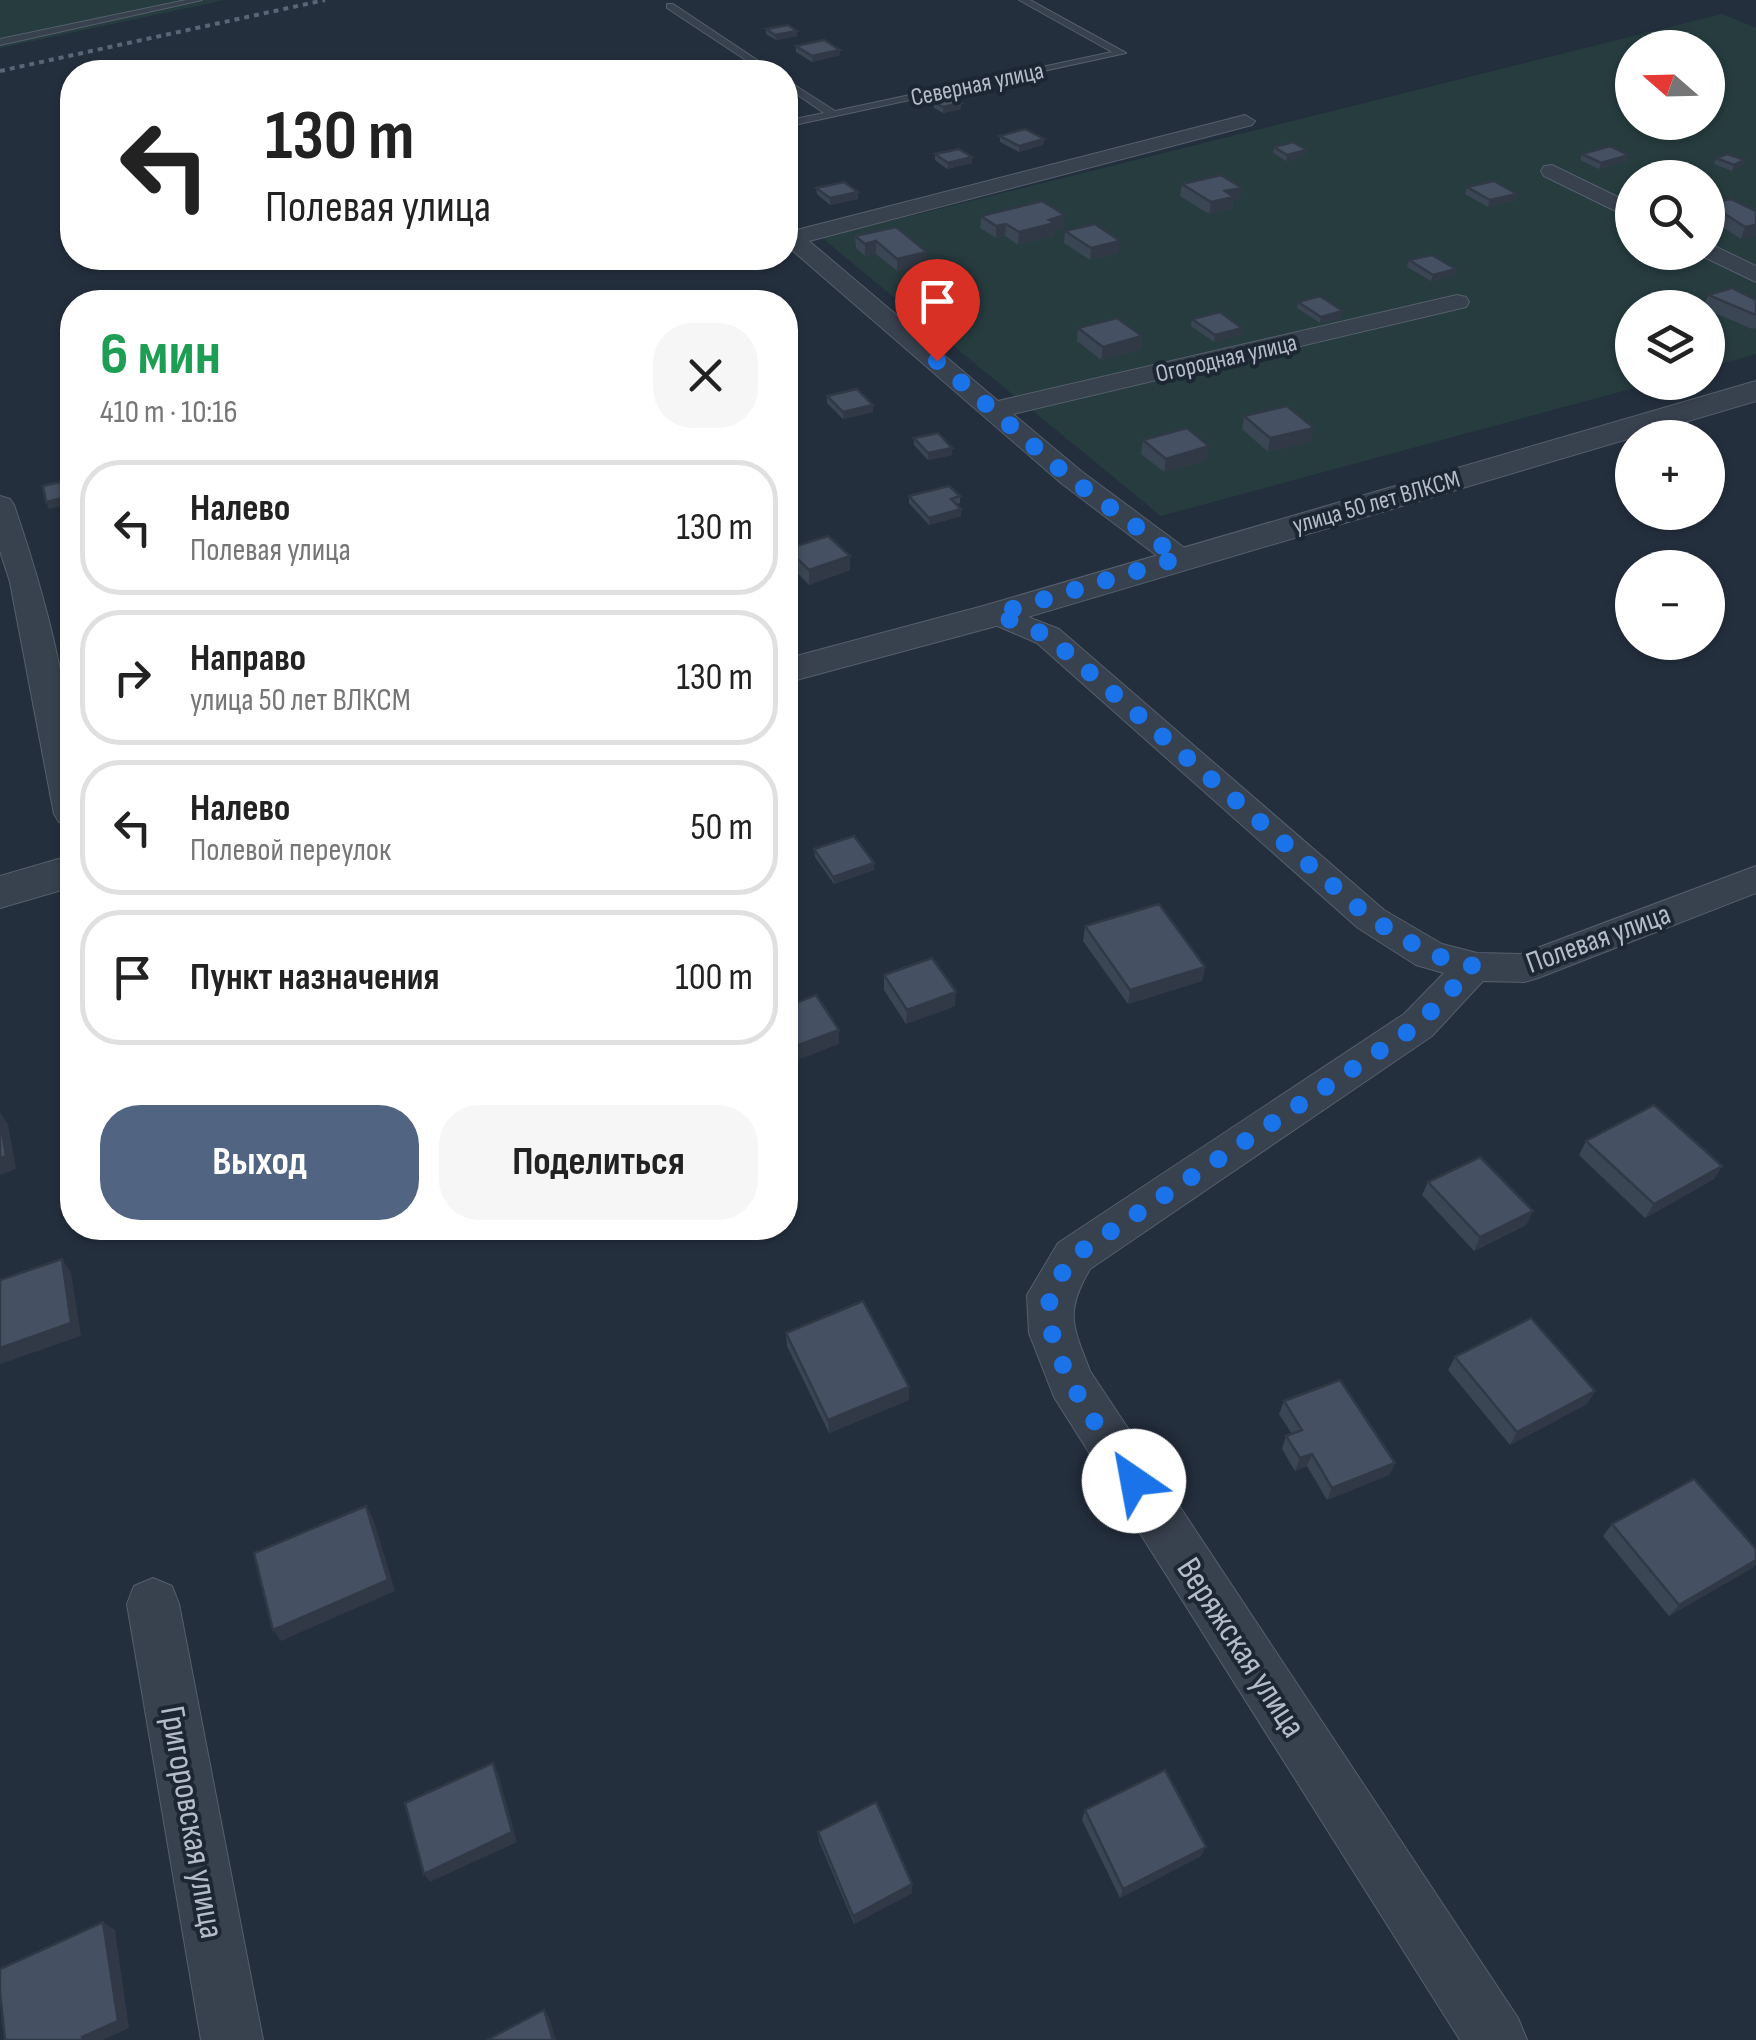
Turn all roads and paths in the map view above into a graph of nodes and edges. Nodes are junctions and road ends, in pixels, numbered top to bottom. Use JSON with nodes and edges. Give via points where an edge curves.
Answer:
{"nodes":[{"id":1,"x":198,"y":0,"type":"edge"},
{"id":2,"x":1023,"y":0,"type":"edge"},
{"id":3,"x":670,"y":6,"type":"dead end"},
{"id":4,"x":0,"y":42,"type":"edge"},
{"id":5,"x":752,"y":60,"type":"edge"},
{"id":6,"x":798,"y":91,"type":"edge"},
{"id":7,"x":833,"y":114,"type":"junction"},
{"id":8,"x":798,"y":121,"type":"edge"},
{"id":9,"x":1245,"y":121,"type":"dead end"},
{"id":10,"x":1552,"y":171,"type":"dead end"},
{"id":11,"x":1615,"y":203,"type":"edge"},
{"id":12,"x":798,"y":233,"type":"edge"},
{"id":13,"x":798,"y":243,"type":"edge"},
{"id":14,"x":1725,"y":258,"type":"edge"},
{"id":15,"x":1756,"y":274,"type":"edge"},
{"id":16,"x":1456,"y":302,"type":"dead end"},
{"id":17,"x":1756,"y":390,"type":"edge"},
{"id":18,"x":995,"y":410,"type":"junction"},
{"id":19,"x":0,"y":505,"type":"edge"},
{"id":20,"x":1179,"y":558,"type":"junction"},
{"id":21,"x":996,"y":614,"type":"junction"},
{"id":22,"x":798,"y":667,"type":"edge"},
{"id":23,"x":60,"y":755,"type":"edge"},
{"id":24,"x":60,"y":875,"type":"edge"},
{"id":25,"x":1756,"y":878,"type":"edge"},
{"id":26,"x":0,"y":892,"type":"edge"},
{"id":27,"x":1474,"y":966,"type":"junction"},
{"id":28,"x":153,"y":1604,"type":"dead end"},
{"id":29,"x":232,"y":2040,"type":"edge"},
{"id":30,"x":1496,"y":2040,"type":"edge"}],
"edges":[{"from":1,"to":4,"type":"lane"},
{"from":2,"to":7,"type":"lane","name":"Северная улица","via":[[1121,52]]},
{"from":3,"to":5,"type":"lane"},
{"from":6,"to":7,"type":"lane"},
{"from":7,"to":8,"type":"lane","name":"Северная улица"},
{"from":9,"to":12,"type":"street"},
{"from":10,"to":11,"type":"street"},
{"from":13,"to":18,"type":"street"},
{"from":14,"to":15,"type":"street"},
{"from":16,"to":18,"type":"street","name":"Огородная улица"},
{"from":17,"to":20,"type":"street","name":"улица 50 лет ВЛКСМ"},
{"from":18,"to":20,"type":"street","via":[[1070,478]]},
{"from":19,"to":23,"type":"street","via":[[25,582]]},
{"from":20,"to":21,"type":"street","name":"улица 50 лет ВЛКСМ"},
{"from":21,"to":22,"type":"street"},
{"from":21,"to":27,"type":"street","name":"Полевая улица","via":[[1048,636],[1370,918],[1430,954]]},
{"from":24,"to":26,"type":"street"},
{"from":25,"to":27,"type":"street","name":"Полевая улица","via":[[1524,968]]},
{"from":27,"to":30,"type":"street","name":"Веряжская улица","via":[[1418,1025],[1074,1256],[1050,1294],[1052,1332],[1070,1382]]},
{"from":28,"to":29,"type":"street","name":"Григоровская улица"}]}
